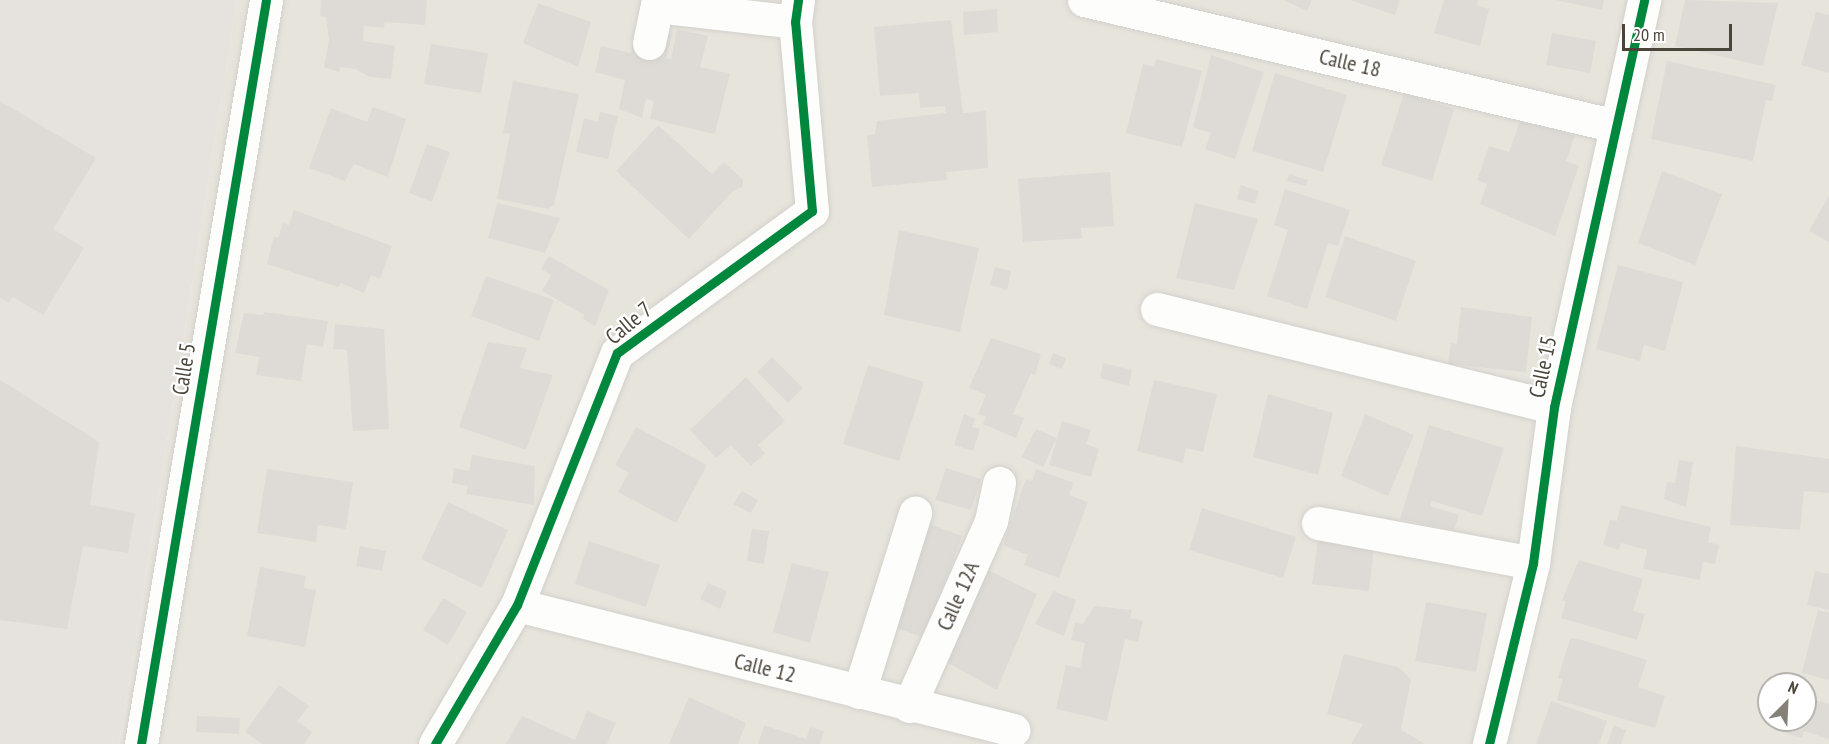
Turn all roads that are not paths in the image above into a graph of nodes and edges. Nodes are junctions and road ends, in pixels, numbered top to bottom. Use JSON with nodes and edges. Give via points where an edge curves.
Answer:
{"nodes":[{"id":1,"x":266,"y":0,"type":"edge"},
{"id":2,"x":1084,"y":0,"type":"edge"},
{"id":3,"x":1644,"y":0,"type":"edge"},
{"id":4,"x":658,"y":3,"type":"edge"},
{"id":5,"x":797,"y":11,"type":"edge"},
{"id":6,"x":650,"y":44,"type":"dead end"},
{"id":7,"x":1616,"y":126,"type":"junction"},
{"id":8,"x":1157,"y":309,"type":"dead end"},
{"id":9,"x":1554,"y":407,"type":"junction"},
{"id":10,"x":999,"y":483,"type":"dead end"},
{"id":11,"x":915,"y":513,"type":"dead end"},
{"id":12,"x":1318,"y":523,"type":"dead end"},
{"id":13,"x":1533,"y":563,"type":"junction"},
{"id":14,"x":518,"y":605,"type":"junction"},
{"id":15,"x":860,"y":692,"type":"junction"},
{"id":16,"x":909,"y":706,"type":"junction"},
{"id":17,"x":1014,"y":730,"type":"dead end"},
{"id":18,"x":141,"y":744,"type":"edge"},
{"id":19,"x":435,"y":744,"type":"edge"},
{"id":20,"x":1489,"y":744,"type":"edge"}],
"edges":[{"from":1,"to":18,"type":"street","name":"Calle 5"},
{"from":2,"to":7,"type":"street","name":"Calle 18"},
{"from":3,"to":7,"type":"street","name":"Calle 15"},
{"from":4,"to":5,"type":"street"},
{"from":4,"to":6,"type":"street"},
{"from":5,"to":14,"type":"street","name":"Calle 7","via":[[812,211],[617,353]]},
{"from":7,"to":9,"type":"street","name":"Calle 15"},
{"from":8,"to":9,"type":"street"},
{"from":9,"to":13,"type":"street","name":"Calle 15"},
{"from":10,"to":16,"type":"street","name":"Calle 12A","via":[[991,521]]},
{"from":11,"to":15,"type":"street"},
{"from":12,"to":13,"type":"street"},
{"from":13,"to":20,"type":"street","name":"Calle 15"},
{"from":14,"to":15,"type":"street","name":"Calle 12"},
{"from":14,"to":19,"type":"street","name":"Calle 7"},
{"from":15,"to":16,"type":"street","name":"Calle 12"},
{"from":16,"to":17,"type":"street","name":"Calle 12"}]}
